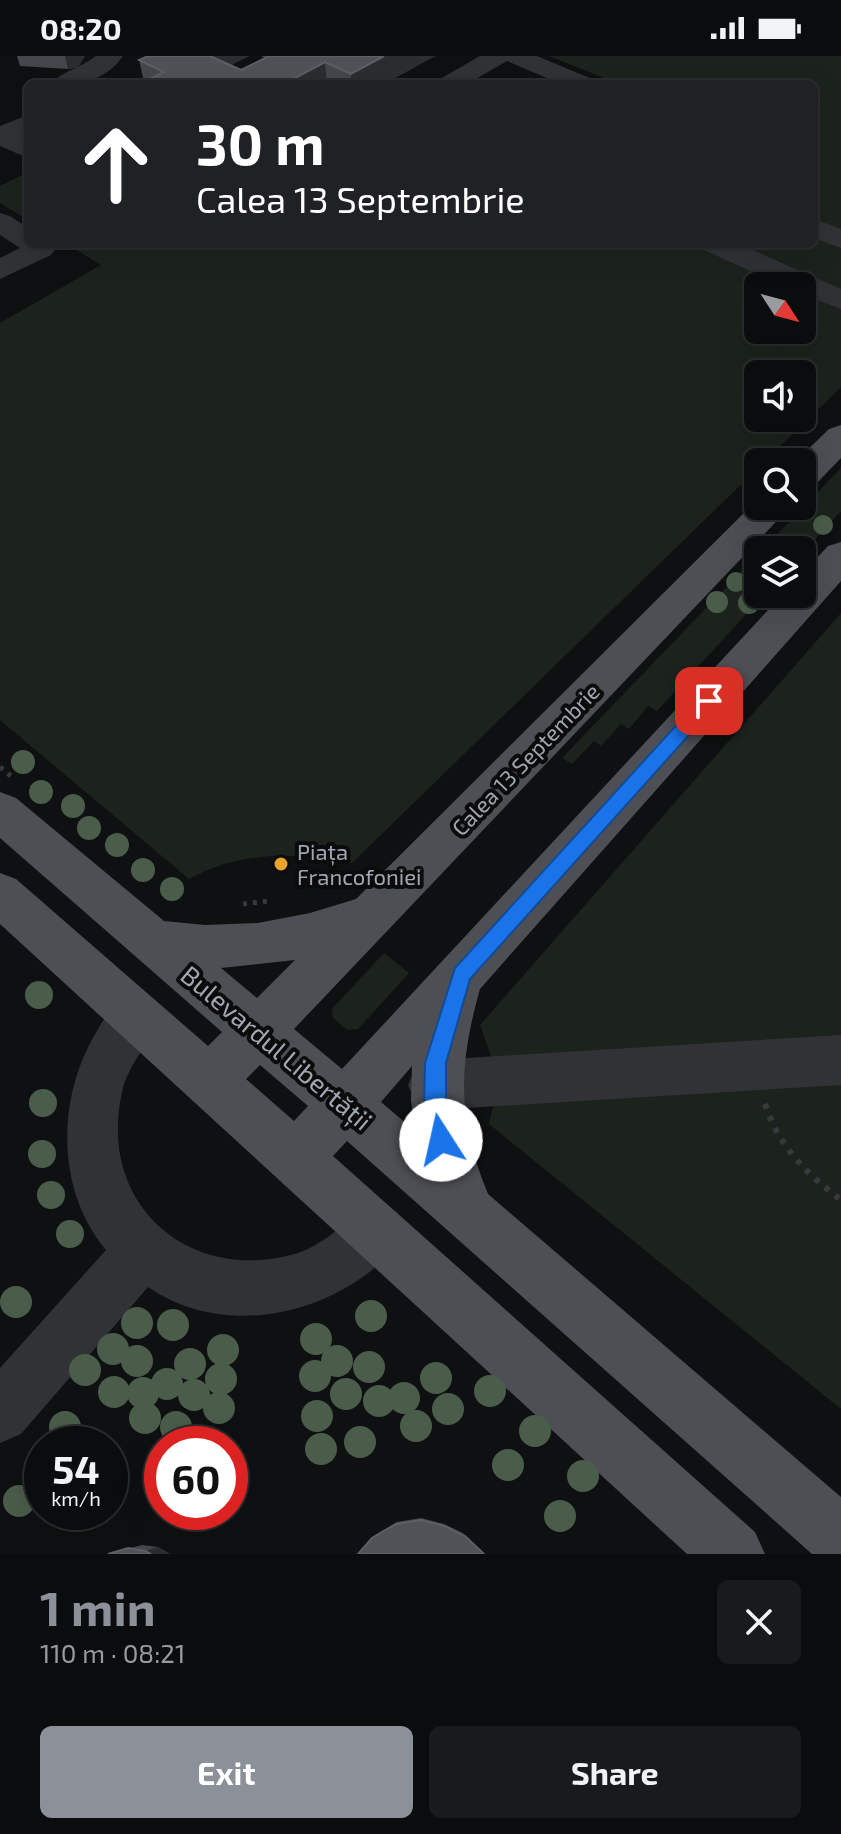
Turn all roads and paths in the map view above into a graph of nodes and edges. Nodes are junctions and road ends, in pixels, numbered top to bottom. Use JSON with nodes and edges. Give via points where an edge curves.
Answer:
{"nodes":[{"id":1,"x":498,"y":56,"type":"edge"},
{"id":2,"x":515,"y":56,"type":"edge"},
{"id":3,"x":115,"y":73,"type":"edge"},
{"id":4,"x":73,"y":80,"type":"edge"},
{"id":5,"x":462,"y":80,"type":"edge"},
{"id":6,"x":573,"y":80,"type":"edge"},
{"id":7,"x":24,"y":102,"type":"edge"},
{"id":8,"x":0,"y":113,"type":"edge"},
{"id":9,"x":24,"y":125,"type":"edge"},
{"id":10,"x":24,"y":148,"type":"edge"},
{"id":11,"x":0,"y":222,"type":"edge"},
{"id":12,"x":818,"y":230,"type":"edge"},
{"id":13,"x":24,"y":238,"type":"edge"},
{"id":14,"x":841,"y":239,"type":"edge"},
{"id":15,"x":39,"y":248,"type":"edge"},
{"id":16,"x":723,"y":248,"type":"edge"},
{"id":17,"x":0,"y":270,"type":"edge"},
{"id":18,"x":841,"y":300,"type":"edge"},
{"id":19,"x":841,"y":437,"type":"edge"},
{"id":20,"x":816,"y":462,"type":"edge"},
{"id":21,"x":759,"y":520,"type":"edge"},
{"id":22,"x":841,"y":556,"type":"edge"},
{"id":23,"x":0,"y":767,"type":"edge"},
{"id":24,"x":12,"y":799,"type":"edge"},
{"id":25,"x":0,"y":894,"type":"edge"},
{"id":26,"x":280,"y":901,"type":"dead end"},
{"id":27,"x":239,"y":905,"type":"dead end"},
{"id":28,"x":372,"y":914,"type":"junction"},
{"id":29,"x":151,"y":941,"type":"junction"},
{"id":30,"x":462,"y":974,"type":"junction"},
{"id":31,"x":136,"y":1017,"type":"junction"},
{"id":32,"x":259,"y":1031,"type":"junction"},
{"id":33,"x":841,"y":1060,"type":"edge"},
{"id":34,"x":756,"y":1064,"type":"junction"},
{"id":35,"x":209,"y":1081,"type":"junction"},
{"id":36,"x":434,"y":1085,"type":"junction"},
{"id":37,"x":344,"y":1104,"type":"junction"},
{"id":38,"x":296,"y":1158,"type":"junction"},
{"id":39,"x":841,"y":1200,"type":"edge"},
{"id":40,"x":470,"y":1214,"type":"junction"},
{"id":41,"x":378,"y":1231,"type":"junction"},
{"id":42,"x":141,"y":1252,"type":"junction"},
{"id":43,"x":0,"y":1413,"type":"edge"},
{"id":44,"x":841,"y":1538,"type":"edge"},
{"id":45,"x":733,"y":1554,"type":"edge"}],
"edges":[{"from":1,"to":5,"type":"street"},
{"from":2,"to":6,"type":"street"},
{"from":3,"to":4,"type":"street","via":[[94,70]]},
{"from":7,"to":8,"type":"street"},
{"from":9,"to":10,"type":"street","via":[[0,136]]},
{"from":11,"to":13,"type":"street"},
{"from":12,"to":14,"type":"street"},
{"from":15,"to":17,"type":"street"},
{"from":16,"to":18,"type":"street"},
{"from":19,"to":20,"type":"main road"},
{"from":21,"to":28,"type":"main road","name":"Calea 13 Septembrie"},
{"from":22,"to":30,"type":"main road"},
{"from":23,"to":24,"type":"path"},
{"from":24,"to":29,"type":"main road","name":"Bulevardul Libertății"},
{"from":25,"to":31,"type":"main road"},
{"from":26,"to":27,"type":"path"},
{"from":28,"to":29,"type":"main road","via":[[306,937],[266,944],[196,947]]},
{"from":28,"to":32,"type":"main road","name":"Calea 13 Septembrie"},
{"from":29,"to":32,"type":"main road","name":"Bulevardul Libertății"},
{"from":30,"to":36,"type":"main road","via":[[440,1040]]},
{"from":30,"to":37,"type":"main road"},
{"from":31,"to":35,"type":"main road"},
{"from":31,"to":42,"type":"street","via":[[101,1075],[91,1150],[101,1193]]},
{"from":32,"to":35,"type":"main road","name":"Calea 13 Septembrie"},
{"from":32,"to":37,"type":"main road","name":"Bulevardul Libertății"},
{"from":33,"to":34,"type":"street"},
{"from":34,"to":36,"type":"street"},
{"from":34,"to":39,"type":"path","via":[[779,1142],[798,1166]]},
{"from":35,"to":38,"type":"main road"},
{"from":36,"to":40,"type":"main road","via":[[441,1140]]},
{"from":37,"to":38,"type":"main road"},
{"from":37,"to":40,"type":"main road","name":"Bulevardul Libertății"},
{"from":38,"to":41,"type":"main road"},
{"from":40,"to":44,"type":"main road","name":"Bulevardul Libertății"},
{"from":41,"to":42,"type":"street","via":[[326,1270],[297,1282],[253,1289],[179,1275]]},
{"from":41,"to":45,"type":"main road"},
{"from":42,"to":43,"type":"street"}]}
